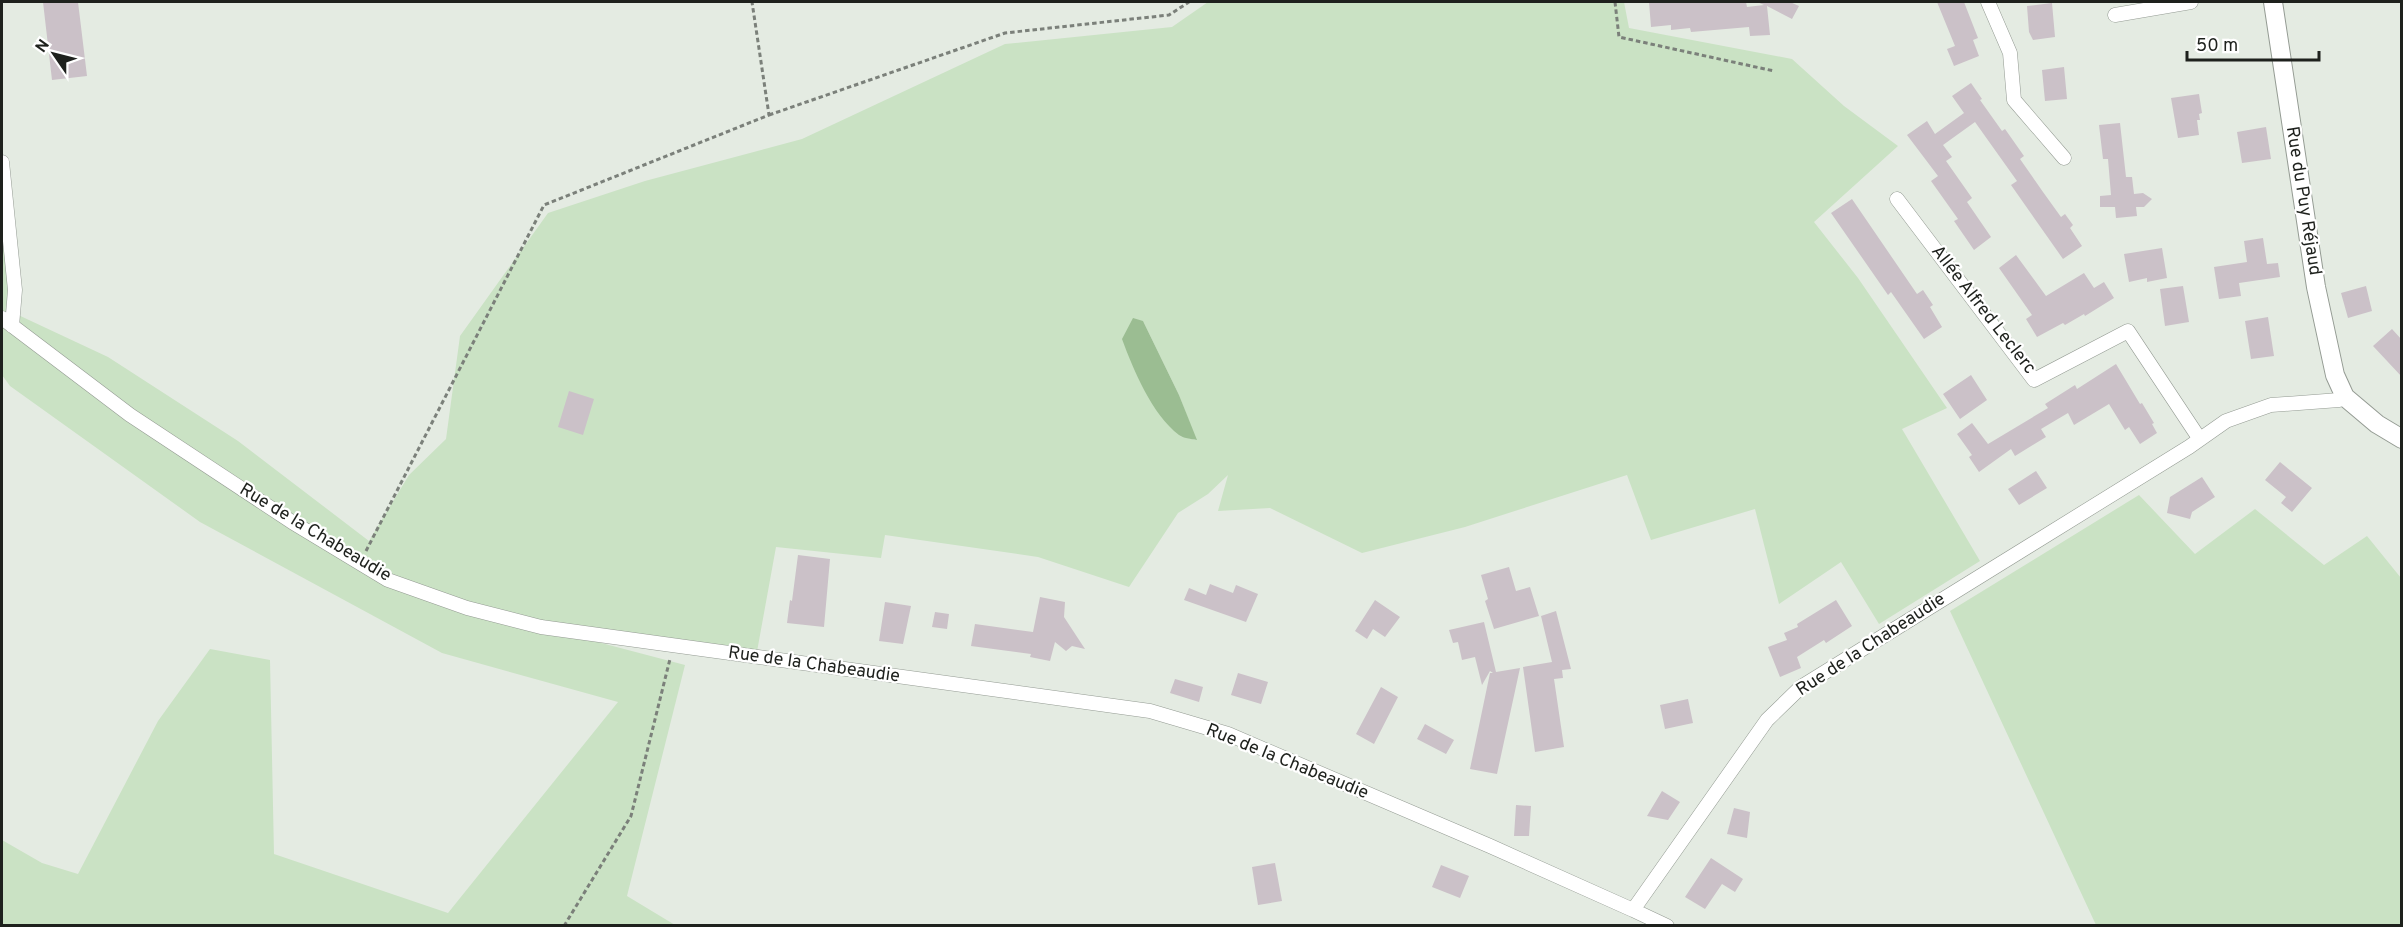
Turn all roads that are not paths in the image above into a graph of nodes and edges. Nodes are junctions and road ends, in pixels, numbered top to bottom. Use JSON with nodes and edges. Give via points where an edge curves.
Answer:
{"nodes":[{"id":1,"x":1988,"y":2,"type":"edge"},
{"id":2,"x":2192,"y":2,"type":"edge"},
{"id":3,"x":2273,"y":2,"type":"edge"},
{"id":4,"x":2115,"y":15,"type":"dead end"},
{"id":5,"x":2064,"y":158,"type":"dead end"},
{"id":6,"x":2,"y":162,"type":"edge"},
{"id":7,"x":1897,"y":199,"type":"dead end"},
{"id":8,"x":7,"y":322,"type":"edge"},
{"id":9,"x":2345,"y":397,"type":"junction"},
{"id":10,"x":2199,"y":438,"type":"junction"},
{"id":11,"x":2402,"y":439,"type":"edge"},
{"id":12,"x":1633,"y":910,"type":"junction"},
{"id":13,"x":1668,"y":926,"type":"edge"}],
"edges":[{"from":1,"to":5,"type":"street","via":[[2010,53],[2014,100]]},
{"from":2,"to":4,"type":"street"},
{"from":3,"to":9,"type":"street","name":"Rue du Puy Réjaud","via":[[2316,287],[2335,375]]},
{"from":6,"to":8,"type":"street","via":[[15,290]]},
{"from":7,"to":10,"type":"street","name":"Allée Alfred Leclerc","via":[[2034,380],[2128,331]]},
{"from":8,"to":12,"type":"street","name":"Rue de la Chabeaudie","via":[[130,415],[388,580],[477,611],[541,627],[1150,711],[1228,734]]},
{"from":9,"to":10,"type":"street","name":"Rue de la Chabeaudie","via":[[2271,405],[2226,421]]},
{"from":9,"to":11,"type":"street"},
{"from":10,"to":12,"type":"street","name":"Rue de la Chabeaudie","via":[[1801,687],[1767,720]]},
{"from":12,"to":13,"type":"street"}]}
